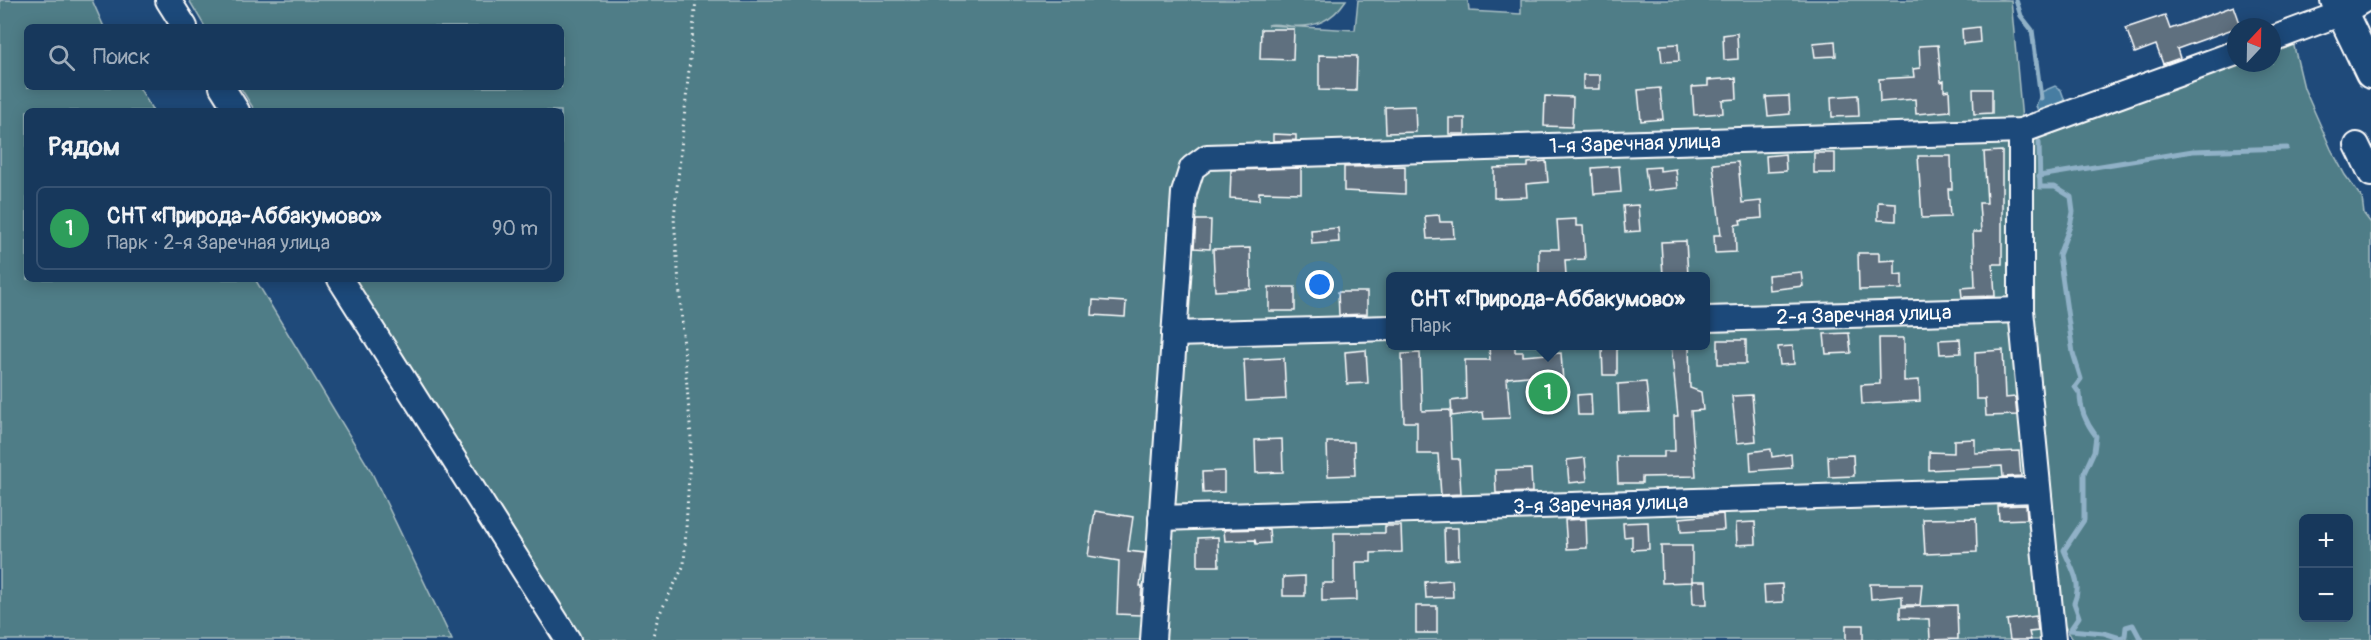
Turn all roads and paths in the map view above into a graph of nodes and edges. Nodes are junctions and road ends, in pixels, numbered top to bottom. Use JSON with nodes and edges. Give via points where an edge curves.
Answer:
{"nodes":[{"id":1,"x":168,"y":0,"type":"edge"},
{"id":2,"x":696,"y":0,"type":"edge"},
{"id":3,"x":2347,"y":4,"type":"edge"},
{"id":4,"x":183,"y":24,"type":"edge"},
{"id":5,"x":2281,"y":35,"type":"edge"},
{"id":6,"x":2227,"y":56,"type":"edge"},
{"id":7,"x":2371,"y":73,"type":"edge"},
{"id":8,"x":224,"y":90,"type":"edge"},
{"id":9,"x":235,"y":108,"type":"edge"},
{"id":10,"x":2021,"y":131,"type":"junction"},
{"id":11,"x":2357,"y":145,"type":"dead end"},
{"id":12,"x":2371,"y":174,"type":"edge"},
{"id":13,"x":342,"y":282,"type":"edge"},
{"id":14,"x":2021,"y":310,"type":"junction"},
{"id":15,"x":1710,"y":319,"type":"edge"},
{"id":16,"x":1386,"y":328,"type":"edge"},
{"id":17,"x":1174,"y":334,"type":"junction"},
{"id":18,"x":2038,"y":490,"type":"junction"},
{"id":19,"x":1161,"y":518,"type":"junction"},
{"id":20,"x":568,"y":640,"type":"edge"},
{"id":21,"x":652,"y":640,"type":"edge"},
{"id":22,"x":1153,"y":640,"type":"edge"},
{"id":23,"x":2053,"y":640,"type":"edge"}],
"edges":[{"from":1,"to":4,"type":"street"},
{"from":2,"to":21,"type":"path","via":[[674,219],[691,438],[684,565],[658,617]]},
{"from":3,"to":5,"type":"street"},
{"from":3,"to":7,"type":"main road"},
{"from":6,"to":10,"type":"street","name":"1-я Заречная улица"},
{"from":8,"to":9,"type":"street"},
{"from":10,"to":14,"type":"street"},
{"from":10,"to":17,"type":"street","name":"1-я Заречная улица","via":[[1207,157],[1192,168],[1184,194]]},
{"from":11,"to":12,"type":"street"},
{"from":13,"to":20,"type":"street"},
{"from":14,"to":15,"type":"street","name":"2-я Заречная улица"},
{"from":14,"to":18,"type":"street"},
{"from":16,"to":17,"type":"street"},
{"from":17,"to":19,"type":"street","name":"1-я Заречная улица"},
{"from":18,"to":19,"type":"street","name":"3-я Заречная улица"},
{"from":18,"to":23,"type":"street"},
{"from":19,"to":22,"type":"street","name":"1-я Заречная улица"}]}
